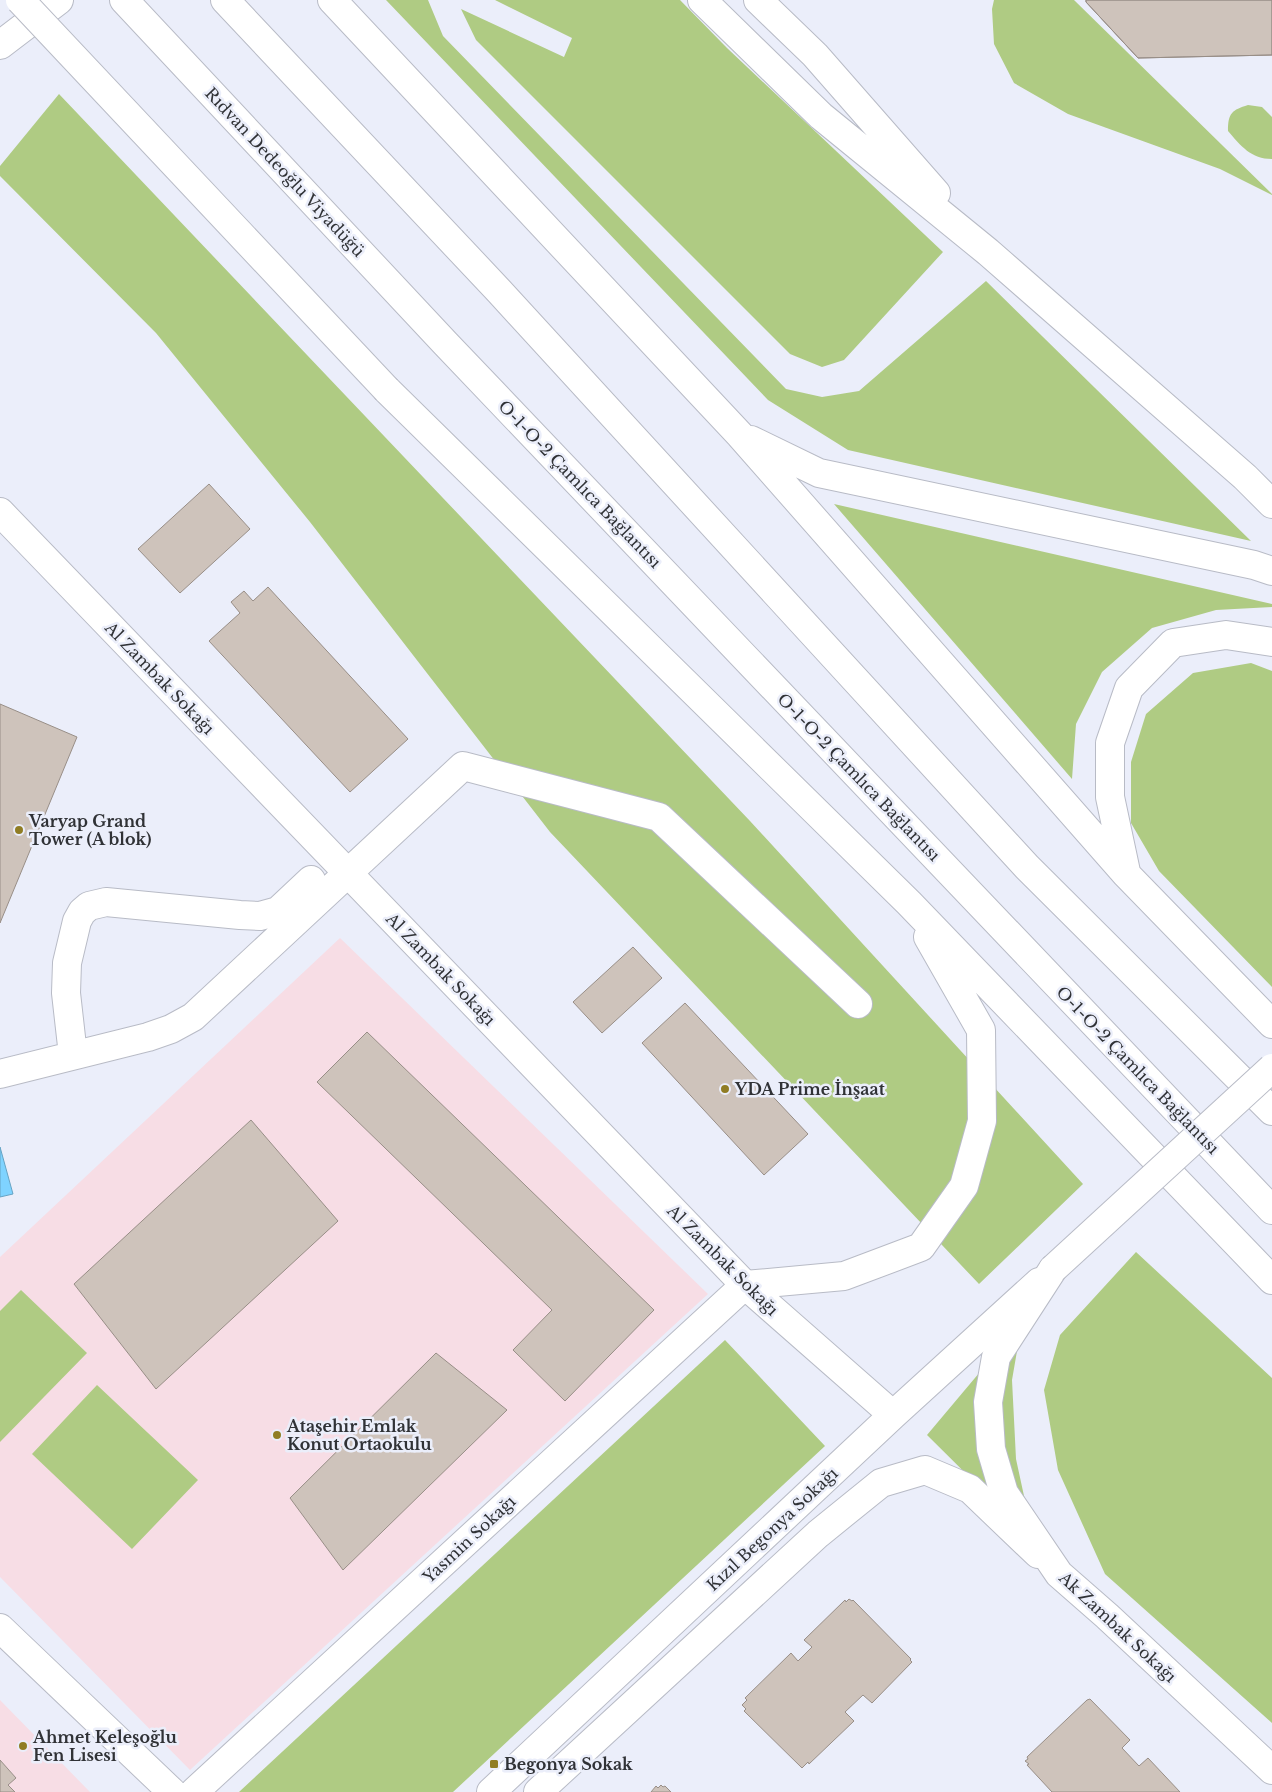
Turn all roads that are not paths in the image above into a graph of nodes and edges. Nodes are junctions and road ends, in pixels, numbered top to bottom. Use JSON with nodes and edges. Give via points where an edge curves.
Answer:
{"nodes":[{"id":1,"x":20,"y":0,"type":"edge"},
{"id":2,"x":59,"y":0,"type":"edge"},
{"id":3,"x":124,"y":0,"type":"edge"},
{"id":4,"x":225,"y":0,"type":"edge"},
{"id":5,"x":332,"y":0,"type":"edge"},
{"id":6,"x":702,"y":0,"type":"edge"},
{"id":7,"x":758,"y":0,"type":"edge"},
{"id":8,"x":0,"y":45,"type":"edge"},
{"id":9,"x":988,"y":252,"type":"junction"},
{"id":10,"x":446,"y":344,"type":"joint"},
{"id":11,"x":740,"y":435,"type":"junction"},
{"id":12,"x":1272,"y":504,"type":"edge"},
{"id":13,"x":0,"y":512,"type":"edge"},
{"id":14,"x":1272,"y":571,"type":"edge"},
{"id":15,"x":1272,"y":642,"type":"edge"},
{"id":16,"x":341,"y":866,"type":"junction"},
{"id":17,"x":1126,"y":874,"type":"junction"},
{"id":18,"x":909,"y":903,"type":"junction"},
{"id":19,"x":240,"y":915,"type":"junction"},
{"id":20,"x":256,"y":958,"type":"junction"},
{"id":21,"x":858,"y":1004,"type":"dead end"},
{"id":22,"x":1272,"y":1024,"type":"edge"},
{"id":23,"x":73,"y":1056,"type":"junction"},
{"id":24,"x":1272,"y":1068,"type":"edge"},
{"id":25,"x":0,"y":1074,"type":"edge"},
{"id":26,"x":1272,"y":1111,"type":"edge"},
{"id":27,"x":1272,"y":1210,"type":"edge"},
{"id":28,"x":1054,"y":1269,"type":"junction"},
{"id":29,"x":1272,"y":1280,"type":"edge"},
{"id":30,"x":745,"y":1285,"type":"junction"},
{"id":31,"x":893,"y":1415,"type":"junction"},
{"id":32,"x":1059,"y":1574,"type":"junction"},
{"id":33,"x":0,"y":1628,"type":"edge"},
{"id":34,"x":1272,"y":1770,"type":"edge"},
{"id":35,"x":172,"y":1792,"type":"edge"},
{"id":36,"x":194,"y":1792,"type":"edge"},
{"id":37,"x":491,"y":1792,"type":"edge"},
{"id":38,"x":538,"y":1792,"type":"edge"}],
"edges":[{"from":1,"to":18,"type":"main road","bridge":true,"via":[[388,390]]},
{"from":2,"to":8,"type":"main road"},
{"from":3,"to":10,"type":"main road","name":"Rıdvan Dedeoğlu Viyadüğü"},
{"from":4,"to":26,"type":"main road","via":[[499,291],[1026,867]]},
{"from":5,"to":11,"type":"main road"},
{"from":6,"to":9,"type":"main road","via":[[821,116]]},
{"from":7,"to":9,"type":"main road","via":[[815,55]]},
{"from":9,"to":12,"type":"main road"},
{"from":10,"to":27,"type":"main road","name":"O-1-O-2 Çamlıca Bağlantısı"},
{"from":11,"to":14,"type":"main road","via":[[819,473]]},
{"from":11,"to":17,"type":"main road"},
{"from":13,"to":16,"type":"main road","name":"Al Zambak Sokağı"},
{"from":15,"to":17,"type":"main road","via":[[1226,634],[1173,643],[1129,688],[1110,743],[1110,797]]},
{"from":16,"to":19,"type":"main road","via":[[278,910],[260,916]]},
{"from":16,"to":20,"type":"main road"},
{"from":16,"to":21,"type":"main road","via":[[463,766],[659,817]]},
{"from":16,"to":30,"type":"main road","name":"Al Zambak Sokağı"},
{"from":17,"to":22,"type":"main road"},
{"from":18,"to":29,"type":"main road"},
{"from":18,"to":30,"type":"main road","via":[[981,1030],[982,1121],[964,1186],[920,1246],[844,1276]]},
{"from":19,"to":20,"type":"main road","via":[[248,920],[258,937]]},
{"from":19,"to":23,"type":"main road","via":[[106,902],[89,906],[76,920],[67,963],[66,993]]},
{"from":20,"to":23,"type":"main road","via":[[193,1017],[171,1029]]},
{"from":23,"to":25,"type":"main road"},
{"from":24,"to":28,"type":"main road","bridge":true},
{"from":28,"to":31,"type":"main road","name":"Kızıl Begonya Sokağı"},
{"from":28,"to":32,"type":"main road","name":"Ak Zambak Sokağı","via":[[996,1357],[988,1402],[991,1449],[1004,1493]]},
{"from":30,"to":31,"type":"main road","name":"Al Zambak Sokağı"},
{"from":30,"to":36,"type":"main road","name":"Yasmin Sokağı"},
{"from":31,"to":37,"type":"main road","name":"Kızıl Begonya Sokağı"},
{"from":32,"to":34,"type":"main road","name":"Ak Zambak Sokağı"},
{"from":32,"to":38,"type":"main road","via":[[970,1489],[925,1470],[880,1483],[818,1534]]},
{"from":33,"to":35,"type":"main road"}]}
